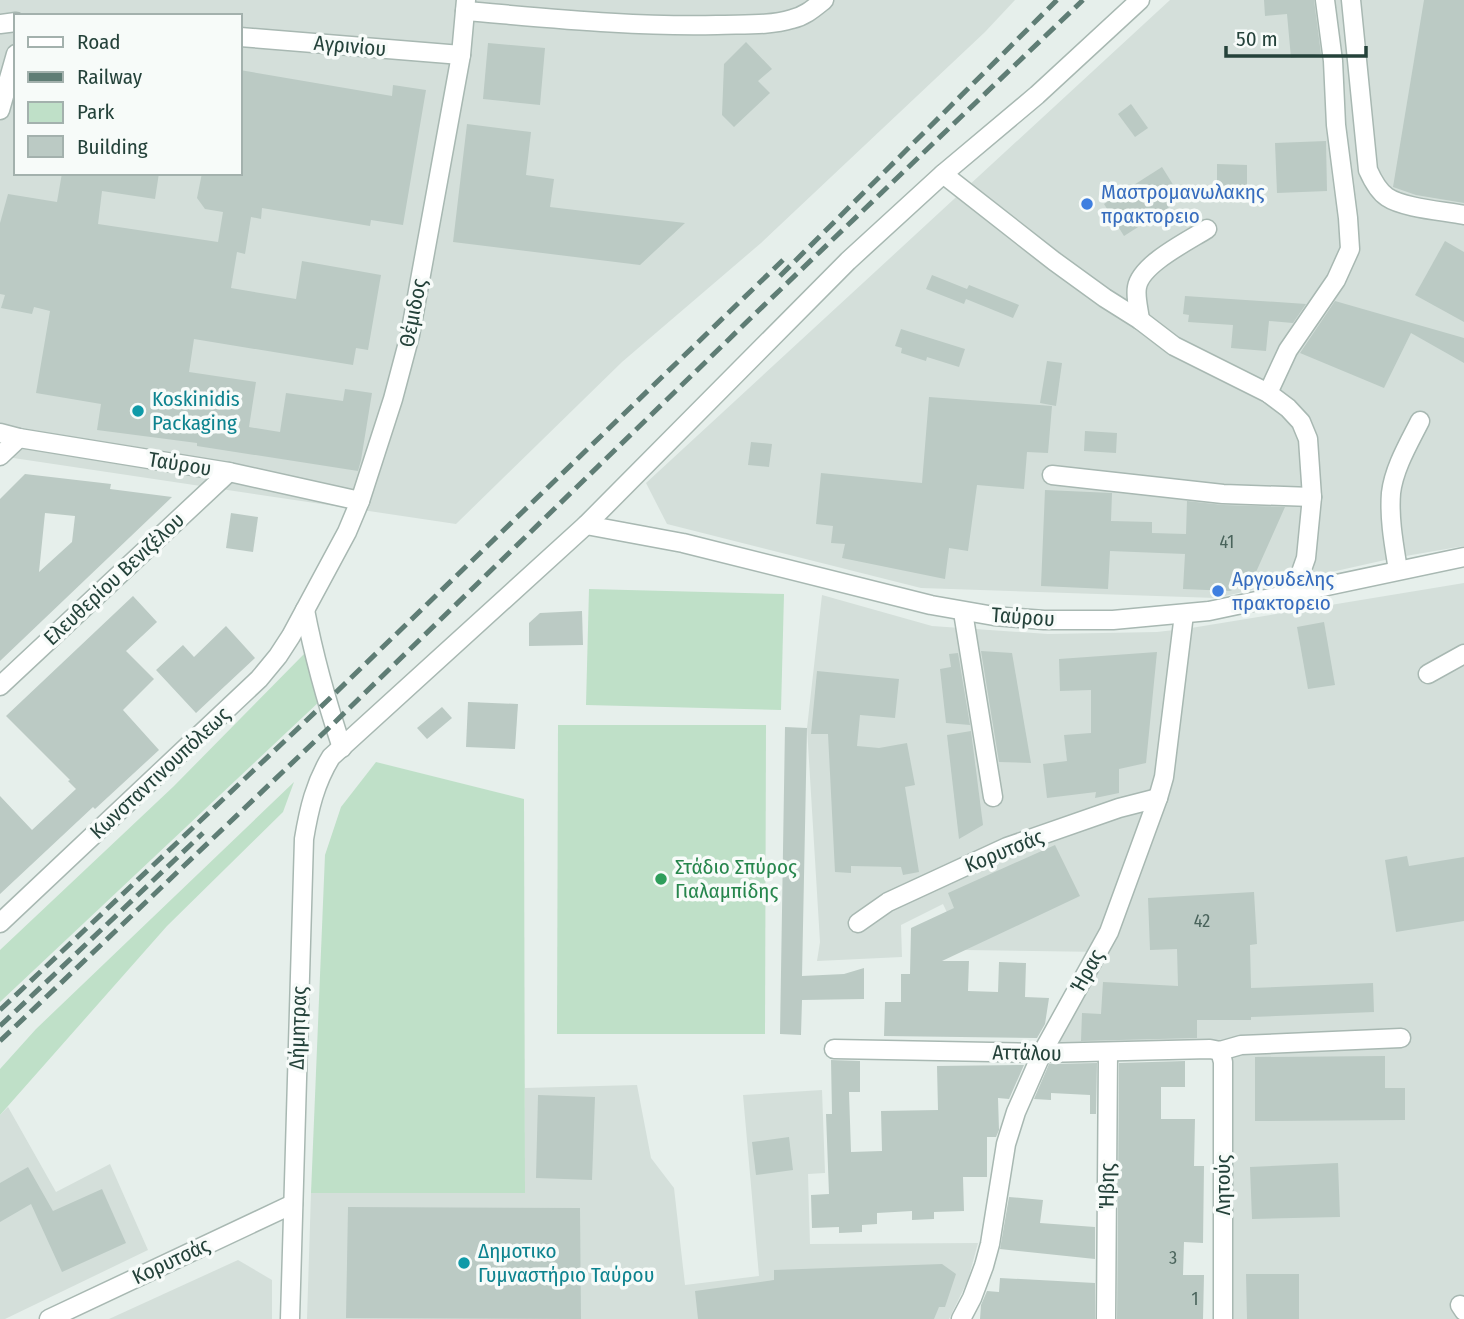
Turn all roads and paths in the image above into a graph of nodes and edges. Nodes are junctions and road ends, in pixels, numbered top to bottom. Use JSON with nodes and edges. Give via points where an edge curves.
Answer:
{"nodes":[{"id":1,"x":824,"y":0,"type":"edge"},
{"id":2,"x":1140,"y":0,"type":"edge"},
{"id":3,"x":1325,"y":0,"type":"edge"},
{"id":4,"x":1351,"y":0,"type":"edge"},
{"id":5,"x":465,"y":6,"type":"edge"},
{"id":6,"x":242,"y":37,"type":"edge"},
{"id":7,"x":461,"y":55,"type":"junction"},
{"id":8,"x":14,"y":61,"type":"edge"},
{"id":9,"x":0,"y":110,"type":"edge"},
{"id":10,"x":943,"y":174,"type":"junction"},
{"id":11,"x":1464,"y":215,"type":"edge"},
{"id":12,"x":1207,"y":229,"type":"dead end"},
{"id":13,"x":1140,"y":320,"type":"junction"},
{"id":14,"x":1268,"y":393,"type":"junction"},
{"id":15,"x":1420,"y":421,"type":"dead end"},
{"id":16,"x":0,"y":433,"type":"edge"},
{"id":17,"x":19,"y":438,"type":"junction"},
{"id":18,"x":0,"y":457,"type":"edge"},
{"id":19,"x":229,"y":472,"type":"junction"},
{"id":20,"x":1052,"y":475,"type":"dead end"},
{"id":21,"x":1312,"y":497,"type":"junction"},
{"id":22,"x":360,"y":501,"type":"junction"},
{"id":23,"x":586,"y":525,"type":"junction"},
{"id":24,"x":1464,"y":557,"type":"edge"},
{"id":25,"x":1398,"y":570,"type":"junction"},
{"id":26,"x":1294,"y":592,"type":"junction"},
{"id":27,"x":305,"y":610,"type":"junction"},
{"id":28,"x":963,"y":612,"type":"junction"},
{"id":29,"x":1184,"y":614,"type":"junction"},
{"id":30,"x":1464,"y":654,"type":"edge"},
{"id":31,"x":1428,"y":674,"type":"dead end"},
{"id":32,"x":0,"y":686,"type":"edge"},
{"id":33,"x":342,"y":748,"type":"junction"},
{"id":34,"x":993,"y":797,"type":"dead end"},
{"id":35,"x":1158,"y":798,"type":"junction"},
{"id":36,"x":0,"y":923,"type":"edge"},
{"id":37,"x":858,"y":923,"type":"dead end"},
{"id":38,"x":1401,"y":1038,"type":"dead end"},
{"id":39,"x":834,"y":1049,"type":"dead end"},
{"id":40,"x":1220,"y":1051,"type":"junction"},
{"id":41,"x":1108,"y":1052,"type":"junction"},
{"id":42,"x":1042,"y":1054,"type":"junction"},
{"id":43,"x":293,"y":1204,"type":"junction"},
{"id":44,"x":49,"y":1319,"type":"edge"},
{"id":45,"x":290,"y":1319,"type":"edge"},
{"id":46,"x":961,"y":1319,"type":"edge"},
{"id":47,"x":1105,"y":1319,"type":"edge"},
{"id":48,"x":1223,"y":1319,"type":"edge"}],
"edges":[{"from":1,"to":5,"type":"street","via":[[807,14],[776,23],[676,26]]},
{"from":2,"to":10,"type":"street","name":"Δήμητρας"},
{"from":3,"to":14,"type":"street","via":[[1350,249],[1336,279],[1288,350]]},
{"from":4,"to":11,"type":"street","via":[[1368,170],[1374,183],[1399,203]]},
{"from":5,"to":7,"type":"street","name":"Θέμιδος"},
{"from":6,"to":7,"type":"street","name":"Αγρινίου"},
{"from":7,"to":22,"type":"street","name":"Θέμιδος","via":[[411,335]]},
{"from":8,"to":9,"type":"street"},
{"from":10,"to":13,"type":"street","via":[[1054,261]]},
{"from":10,"to":23,"type":"street","name":"Δήμητρας","via":[[848,261]]},
{"from":12,"to":13,"type":"street","via":[[1143,273],[1137,286]]},
{"from":13,"to":14,"type":"street","via":[[1174,346]]},
{"from":14,"to":21,"type":"street","via":[[1301,422],[1308,439]]},
{"from":15,"to":25,"type":"street","via":[[1392,491],[1391,525]]},
{"from":16,"to":17,"type":"street","name":"Ταύρου"},
{"from":17,"to":18,"type":"street"},
{"from":17,"to":19,"type":"street","name":"Ταύρου"},
{"from":19,"to":22,"type":"street","name":"Ταύρου"},
{"from":19,"to":32,"type":"street","name":"Ελευθερίου Βενιζέλου"},
{"from":20,"to":21,"type":"street","via":[[1223,494]]},
{"from":21,"to":26,"type":"street","via":[[1306,558]]},
{"from":22,"to":27,"type":"street","name":"Θέμιδος"},
{"from":23,"to":28,"type":"street","name":"Ταύρου","via":[[683,543]]},
{"from":23,"to":33,"type":"street","name":"Δήμητρας"},
{"from":24,"to":25,"type":"street","name":"Ταύρου"},
{"from":25,"to":26,"type":"street","name":"Ταύρου"},
{"from":26,"to":29,"type":"street","name":"Ταύρου"},
{"from":27,"to":33,"type":"street"},
{"from":27,"to":36,"type":"street","name":"Κωνσταντινουπόλεως","via":[[259,679]]},
{"from":28,"to":29,"type":"street","name":"Ταύρου","via":[[1044,620]]},
{"from":28,"to":34,"type":"street"},
{"from":29,"to":35,"type":"street","name":"Ήρας"},
{"from":30,"to":31,"type":"street"},
{"from":33,"to":43,"type":"street","name":"Δήμητρας","via":[[321,773],[304,839]]},
{"from":35,"to":37,"type":"street","name":"Κορυτσάς","via":[[1007,847],[888,902]]},
{"from":35,"to":42,"type":"street","name":"Ήρας","via":[[1109,932]]},
{"from":38,"to":40,"type":"street","name":"Αττάλου","via":[[1241,1045]]},
{"from":39,"to":42,"type":"street","name":"Αττάλου"},
{"from":40,"to":41,"type":"street","name":"Αττάλου"},
{"from":40,"to":48,"type":"street","name":"Λητούς"},
{"from":41,"to":42,"type":"street","name":"Αττάλου"},
{"from":41,"to":47,"type":"street","name":"Ήβης"},
{"from":42,"to":46,"type":"street","name":"Ήρας","via":[[1006,1144],[990,1244]]},
{"from":43,"to":44,"type":"street","name":"Κορυτσάς"},
{"from":43,"to":45,"type":"street","name":"Δήμητρας"}]}
